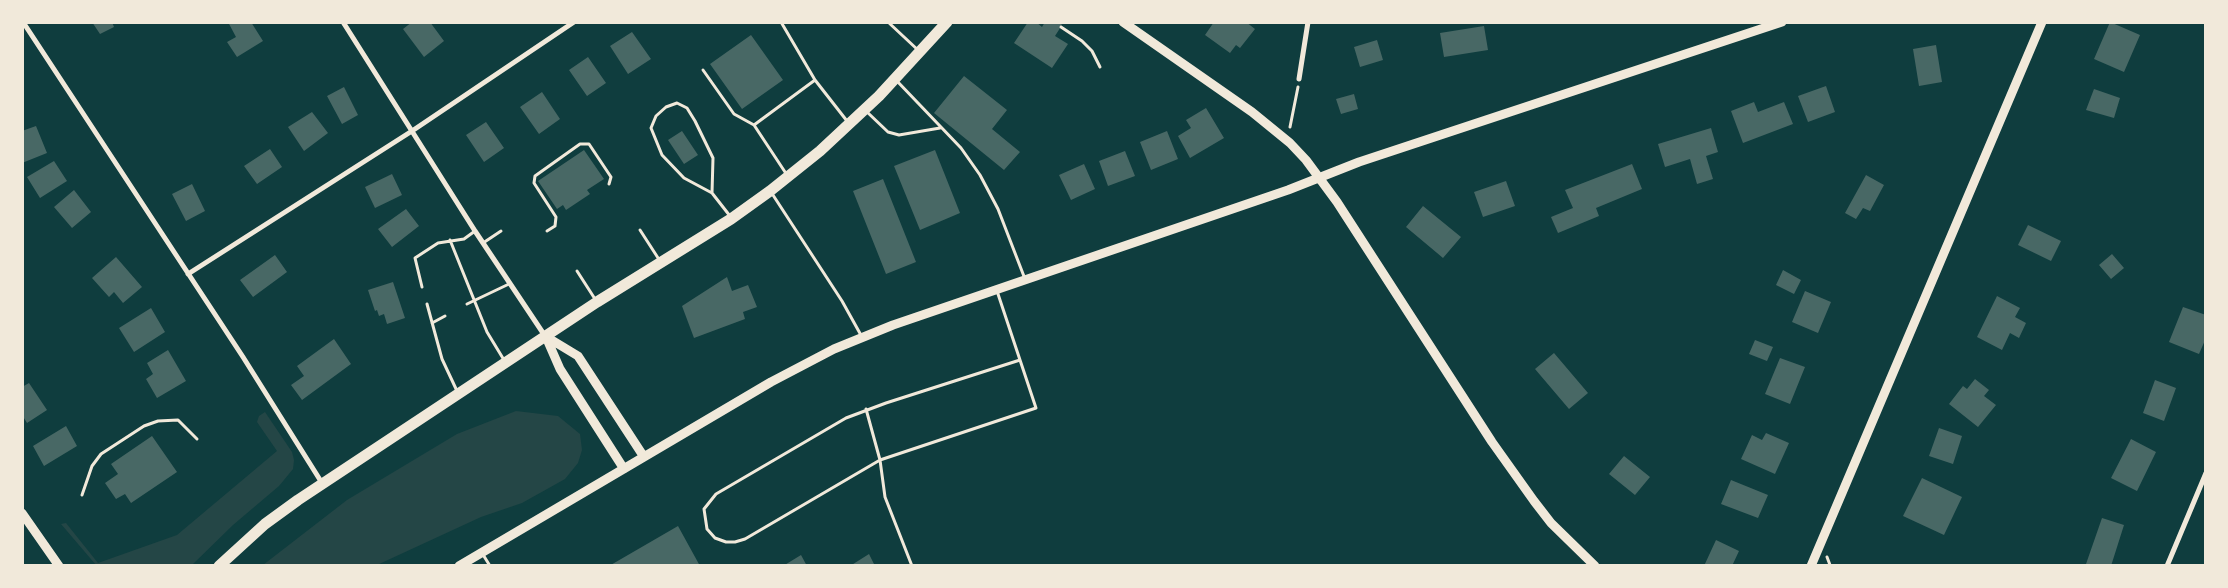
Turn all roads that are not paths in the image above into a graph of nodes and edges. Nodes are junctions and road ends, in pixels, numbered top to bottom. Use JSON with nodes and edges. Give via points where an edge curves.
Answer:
{"nodes":[{"id":1,"x":24,"y":22,"type":"edge"},
{"id":2,"x":343,"y":22,"type":"edge"},
{"id":3,"x":574,"y":22,"type":"edge"},
{"id":4,"x":781,"y":22,"type":"edge"},
{"id":5,"x":888,"y":22,"type":"edge"},
{"id":6,"x":948,"y":22,"type":"edge"},
{"id":7,"x":1123,"y":22,"type":"edge"},
{"id":8,"x":1308,"y":22,"type":"edge"},
{"id":9,"x":1782,"y":22,"type":"edge"},
{"id":10,"x":2042,"y":22,"type":"edge"},
{"id":11,"x":1061,"y":27,"type":"dead end"},
{"id":12,"x":921,"y":53,"type":"junction"},
{"id":13,"x":1100,"y":67,"type":"dead end"},
{"id":14,"x":703,"y":70,"type":"dead end"},
{"id":15,"x":896,"y":79,"type":"junction"},
{"id":16,"x":1299,"y":79,"type":"road end"},
{"id":17,"x":815,"y":80,"type":"junction"},
{"id":18,"x":865,"y":110,"type":"junction"},
{"id":19,"x":849,"y":124,"type":"junction"},
{"id":20,"x":754,"y":125,"type":"junction"},
{"id":21,"x":941,"y":128,"type":"junction"},
{"id":22,"x":412,"y":131,"type":"junction"},
{"id":23,"x":788,"y":177,"type":"junction"},
{"id":24,"x":1319,"y":178,"type":"junction"},
{"id":25,"x":609,"y":184,"type":"dead end"},
{"id":26,"x":770,"y":191,"type":"junction"},
{"id":27,"x":712,"y":193,"type":"junction"},
{"id":28,"x":732,"y":219,"type":"junction"},
{"id":29,"x":640,"y":230,"type":"dead end"},
{"id":30,"x":475,"y":231,"type":"junction"},
{"id":31,"x":501,"y":231,"type":"dead end"},
{"id":32,"x":547,"y":231,"type":"dead end"},
{"id":33,"x":450,"y":240,"type":"junction"},
{"id":34,"x":483,"y":243,"type":"junction"},
{"id":35,"x":660,"y":262,"type":"junction"},
{"id":36,"x":577,"y":271,"type":"dead end"},
{"id":37,"x":188,"y":274,"type":"junction"},
{"id":38,"x":1025,"y":279,"type":"junction"},
{"id":39,"x":510,"y":283,"type":"junction"},
{"id":40,"x":422,"y":287,"type":"dead end"},
{"id":41,"x":996,"y":288,"type":"junction"},
{"id":42,"x":475,"y":300,"type":"junction"},
{"id":43,"x":597,"y":302,"type":"junction"},
{"id":44,"x":427,"y":304,"type":"dead end"},
{"id":45,"x":468,"y":304,"type":"dead end"},
{"id":46,"x":445,"y":316,"type":"dead end"},
{"id":47,"x":432,"y":323,"type":"junction"},
{"id":48,"x":545,"y":336,"type":"junction"},
{"id":49,"x":863,"y":338,"type":"junction"},
{"id":50,"x":1020,"y":360,"type":"junction"},
{"id":51,"x":506,"y":362,"type":"junction"},
{"id":52,"x":459,"y":394,"type":"junction"},
{"id":53,"x":866,"y":409,"type":"junction"},
{"id":54,"x":197,"y":439,"type":"dead end"},
{"id":55,"x":644,"y":457,"type":"junction"},
{"id":56,"x":880,"y":460,"type":"junction"},
{"id":57,"x":624,"y":469,"type":"junction"},
{"id":58,"x":2206,"y":473,"type":"edge"},
{"id":59,"x":322,"y":483,"type":"junction"},
{"id":60,"x":82,"y":495,"type":"dead end"},
{"id":61,"x":22,"y":514,"type":"edge"},
{"id":62,"x":482,"y":552,"type":"junction"},
{"id":63,"x":59,"y":566,"type":"edge"},
{"id":64,"x":219,"y":566,"type":"edge"},
{"id":65,"x":459,"y":566,"type":"edge"},
{"id":66,"x":490,"y":566,"type":"edge"},
{"id":67,"x":912,"y":566,"type":"edge"},
{"id":68,"x":1595,"y":566,"type":"edge"},
{"id":69,"x":1811,"y":566,"type":"edge"},
{"id":70,"x":2167,"y":566,"type":"edge"}],
"edges":[{"from":1,"to":37,"type":"street"},
{"from":2,"to":22,"type":"street"},
{"from":3,"to":22,"type":"street"},
{"from":4,"to":17,"type":"lane"},
{"from":5,"to":12,"type":"lane"},
{"from":6,"to":12,"type":"main road"},
{"from":7,"to":24,"type":"street","via":[[1273,128]]},
{"from":8,"to":16,"type":"street"},
{"from":9,"to":24,"type":"street"},
{"from":10,"to":69,"type":"street"},
{"from":11,"to":13,"type":"lane","via":[[1092,51]]},
{"from":12,"to":15,"type":"main road"},
{"from":14,"to":20,"type":"lane","via":[[734,114]]},
{"from":15,"to":18,"type":"main road"},
{"from":15,"to":21,"type":"lane"},
{"from":17,"to":19,"type":"lane"},
{"from":17,"to":20,"type":"lane"},
{"from":18,"to":19,"type":"main road"},
{"from":18,"to":21,"type":"lane","via":[[888,132],[900,135]]},
{"from":19,"to":23,"type":"main road"},
{"from":20,"to":23,"type":"lane"},
{"from":21,"to":38,"type":"lane","via":[[961,148],[980,175],[998,209]]},
{"from":22,"to":30,"type":"street"},
{"from":22,"to":37,"type":"street"},
{"from":23,"to":26,"type":"main road"},
{"from":24,"to":38,"type":"street"},
{"from":24,"to":68,"type":"street","via":[[1492,442],[1551,523]]},
{"from":25,"to":32,"type":"lane","via":[[611,177],[589,144],[580,144],[535,176],[534,183],[556,217],[555,226]]},
{"from":26,"to":28,"type":"main road"},
{"from":26,"to":49,"type":"lane"},
{"from":27,"to":27,"type":"lane","via":[[684,178],[662,155],[651,128],[656,116],[666,107],[677,103],[687,108],[695,121],[713,158]]},
{"from":27,"to":28,"type":"lane"},
{"from":28,"to":35,"type":"main road"},
{"from":29,"to":35,"type":"lane"},
{"from":30,"to":33,"type":"lane","via":[[464,239]]},
{"from":30,"to":34,"type":"street"},
{"from":31,"to":34,"type":"lane"},
{"from":33,"to":40,"type":"lane","via":[[415,258]]},
{"from":33,"to":42,"type":"lane"},
{"from":34,"to":39,"type":"street"},
{"from":35,"to":43,"type":"main road"},
{"from":36,"to":43,"type":"lane"},
{"from":37,"to":59,"type":"street"},
{"from":38,"to":41,"type":"street"},
{"from":39,"to":42,"type":"lane"},
{"from":39,"to":48,"type":"street"},
{"from":41,"to":49,"type":"street"},
{"from":41,"to":50,"type":"lane"},
{"from":42,"to":45,"type":"lane"},
{"from":42,"to":51,"type":"lane","via":[[487,332]]},
{"from":43,"to":48,"type":"main road"},
{"from":44,"to":47,"type":"lane"},
{"from":46,"to":47,"type":"lane"},
{"from":47,"to":52,"type":"lane","via":[[442,359]]},
{"from":48,"to":51,"type":"main road"},
{"from":48,"to":55,"type":"street","via":[[578,356]]},
{"from":48,"to":57,"type":"street","via":[[560,369]]},
{"from":49,"to":55,"type":"street","via":[[834,349],[771,382]]},
{"from":50,"to":53,"type":"lane"},
{"from":50,"to":56,"type":"lane","via":[[1036,408]]},
{"from":51,"to":52,"type":"main road"},
{"from":52,"to":59,"type":"main road"},
{"from":53,"to":56,"type":"lane"},
{"from":53,"to":56,"type":"lane","via":[[716,494],[704,509],[707,529],[715,538],[726,542],[745,539]]},
{"from":54,"to":60,"type":"lane","via":[[178,420],[144,426],[101,454],[92,466]]},
{"from":55,"to":57,"type":"street"},
{"from":56,"to":67,"type":"lane","via":[[885,496]]},
{"from":57,"to":62,"type":"street"},
{"from":58,"to":70,"type":"street"},
{"from":59,"to":64,"type":"main road","via":[[265,524]]},
{"from":61,"to":63,"type":"street"},
{"from":62,"to":65,"type":"street"},
{"from":62,"to":66,"type":"lane"}]}
